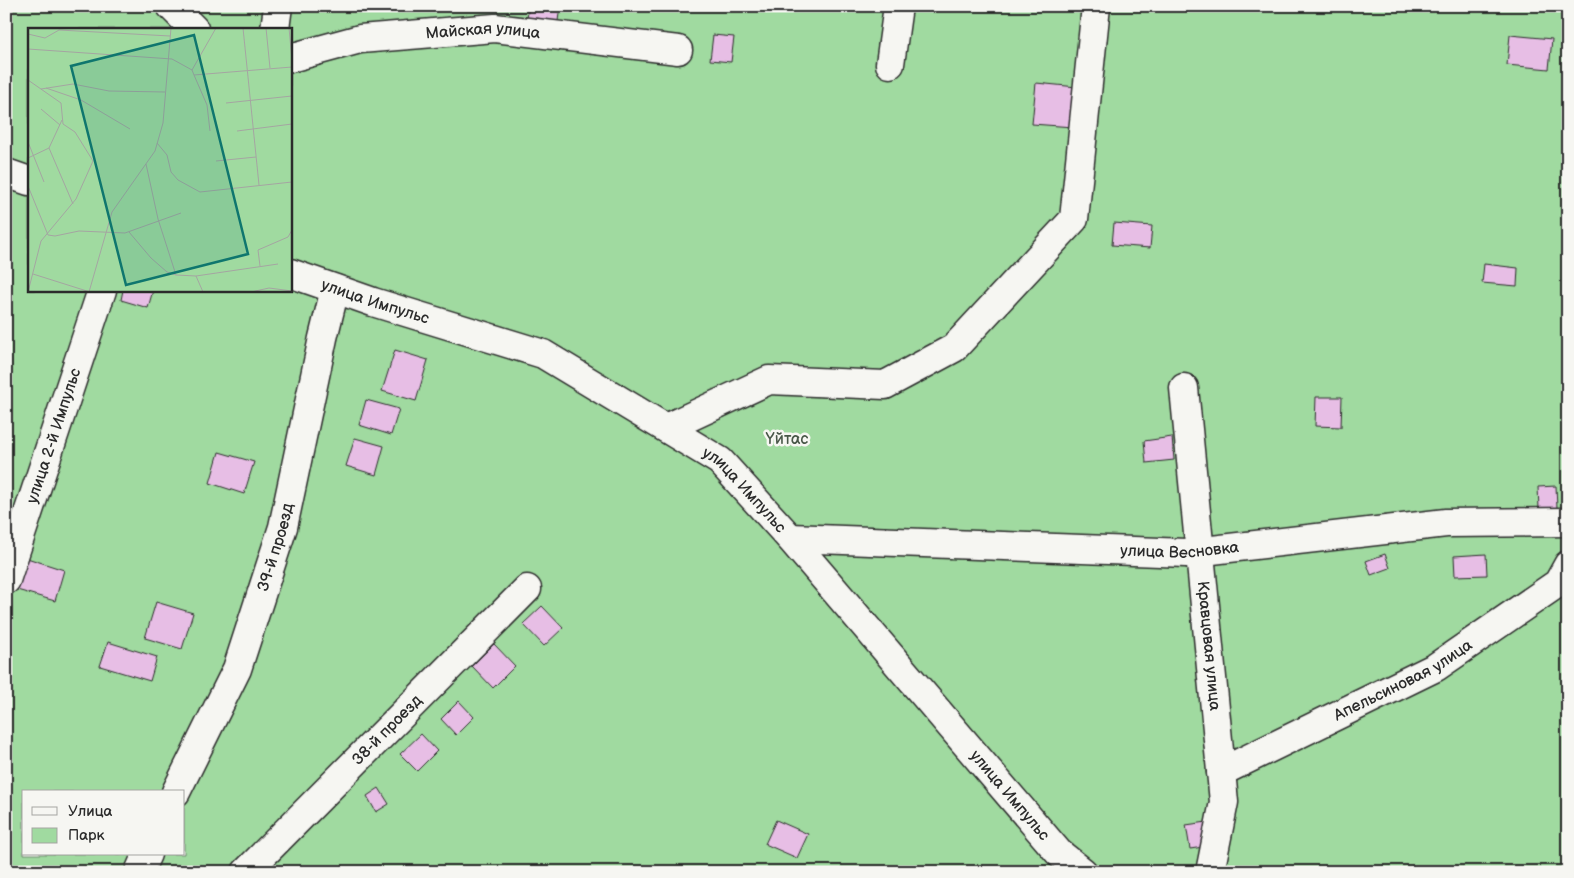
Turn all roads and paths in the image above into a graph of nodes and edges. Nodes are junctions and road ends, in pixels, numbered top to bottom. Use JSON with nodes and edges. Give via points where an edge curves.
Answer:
{"nodes":[{"id":1,"x":170,"y":6,"type":"edge"},
{"id":2,"x":278,"y":6,"type":"edge"},
{"id":3,"x":898,"y":6,"type":"edge"},
{"id":4,"x":1096,"y":6,"type":"edge"},
{"id":5,"x":193,"y":28,"type":"edge"},
{"id":6,"x":275,"y":28,"type":"edge"},
{"id":7,"x":678,"y":50,"type":"dead end"},
{"id":8,"x":291,"y":58,"type":"edge"},
{"id":9,"x":890,"y":64,"type":"dead end"},
{"id":10,"x":6,"y":173,"type":"edge"},
{"id":11,"x":28,"y":181,"type":"edge"},
{"id":12,"x":291,"y":273,"type":"edge"},
{"id":13,"x":335,"y":289,"type":"junction"},
{"id":14,"x":102,"y":291,"type":"edge"},
{"id":15,"x":1184,"y":388,"type":"dead end"},
{"id":16,"x":666,"y":428,"type":"junction"},
{"id":17,"x":1568,"y":522,"type":"edge"},
{"id":18,"x":790,"y":538,"type":"junction"},
{"id":19,"x":1201,"y":552,"type":"junction"},
{"id":20,"x":1568,"y":565,"type":"edge"},
{"id":21,"x":6,"y":580,"type":"edge"},
{"id":22,"x":527,"y":589,"type":"dead end"},
{"id":23,"x":1221,"y":772,"type":"junction"},
{"id":24,"x":177,"y":790,"type":"edge"},
{"id":25,"x":146,"y":856,"type":"edge"},
{"id":26,"x":139,"y":872,"type":"edge"},
{"id":27,"x":246,"y":872,"type":"edge"},
{"id":28,"x":1083,"y":872,"type":"edge"},
{"id":29,"x":1210,"y":872,"type":"edge"}],
"edges":[{"from":1,"to":5,"type":"street"},
{"from":2,"to":6,"type":"street"},
{"from":3,"to":9,"type":"street"},
{"from":4,"to":16,"type":"street","via":[[1074,219],[954,348],[885,384],[769,380]]},
{"from":7,"to":8,"type":"street","name":"Майская улица","via":[[494,28],[360,39]]},
{"from":10,"to":11,"type":"street"},
{"from":12,"to":13,"type":"street","name":"улица Импульс"},
{"from":13,"to":16,"type":"street","name":"улица Импульс","via":[[544,354]]},
{"from":13,"to":24,"type":"street","name":"39-й проезд","via":[[280,537],[237,669]]},
{"from":14,"to":21,"type":"street","name":"улица 2-й Импульс"},
{"from":15,"to":19,"type":"street","name":"Кравцовая улица"},
{"from":16,"to":18,"type":"street","name":"улица Импульс","via":[[720,461]]},
{"from":17,"to":19,"type":"street","name":"улица Весновка","via":[[1446,523]]},
{"from":18,"to":19,"type":"street","name":"улица Весновка"},
{"from":18,"to":28,"type":"street","name":"улица Импульс","via":[[1059,853]]},
{"from":19,"to":23,"type":"street","name":"Кравцовая улица"},
{"from":20,"to":23,"type":"street","name":"Апельсиновая улица","via":[[1558,583],[1436,667]]},
{"from":22,"to":27,"type":"street","name":"38-й проезд"},
{"from":23,"to":29,"type":"street","name":"Кравцовая улица","via":[[1224,802]]},
{"from":25,"to":26,"type":"street"}]}
